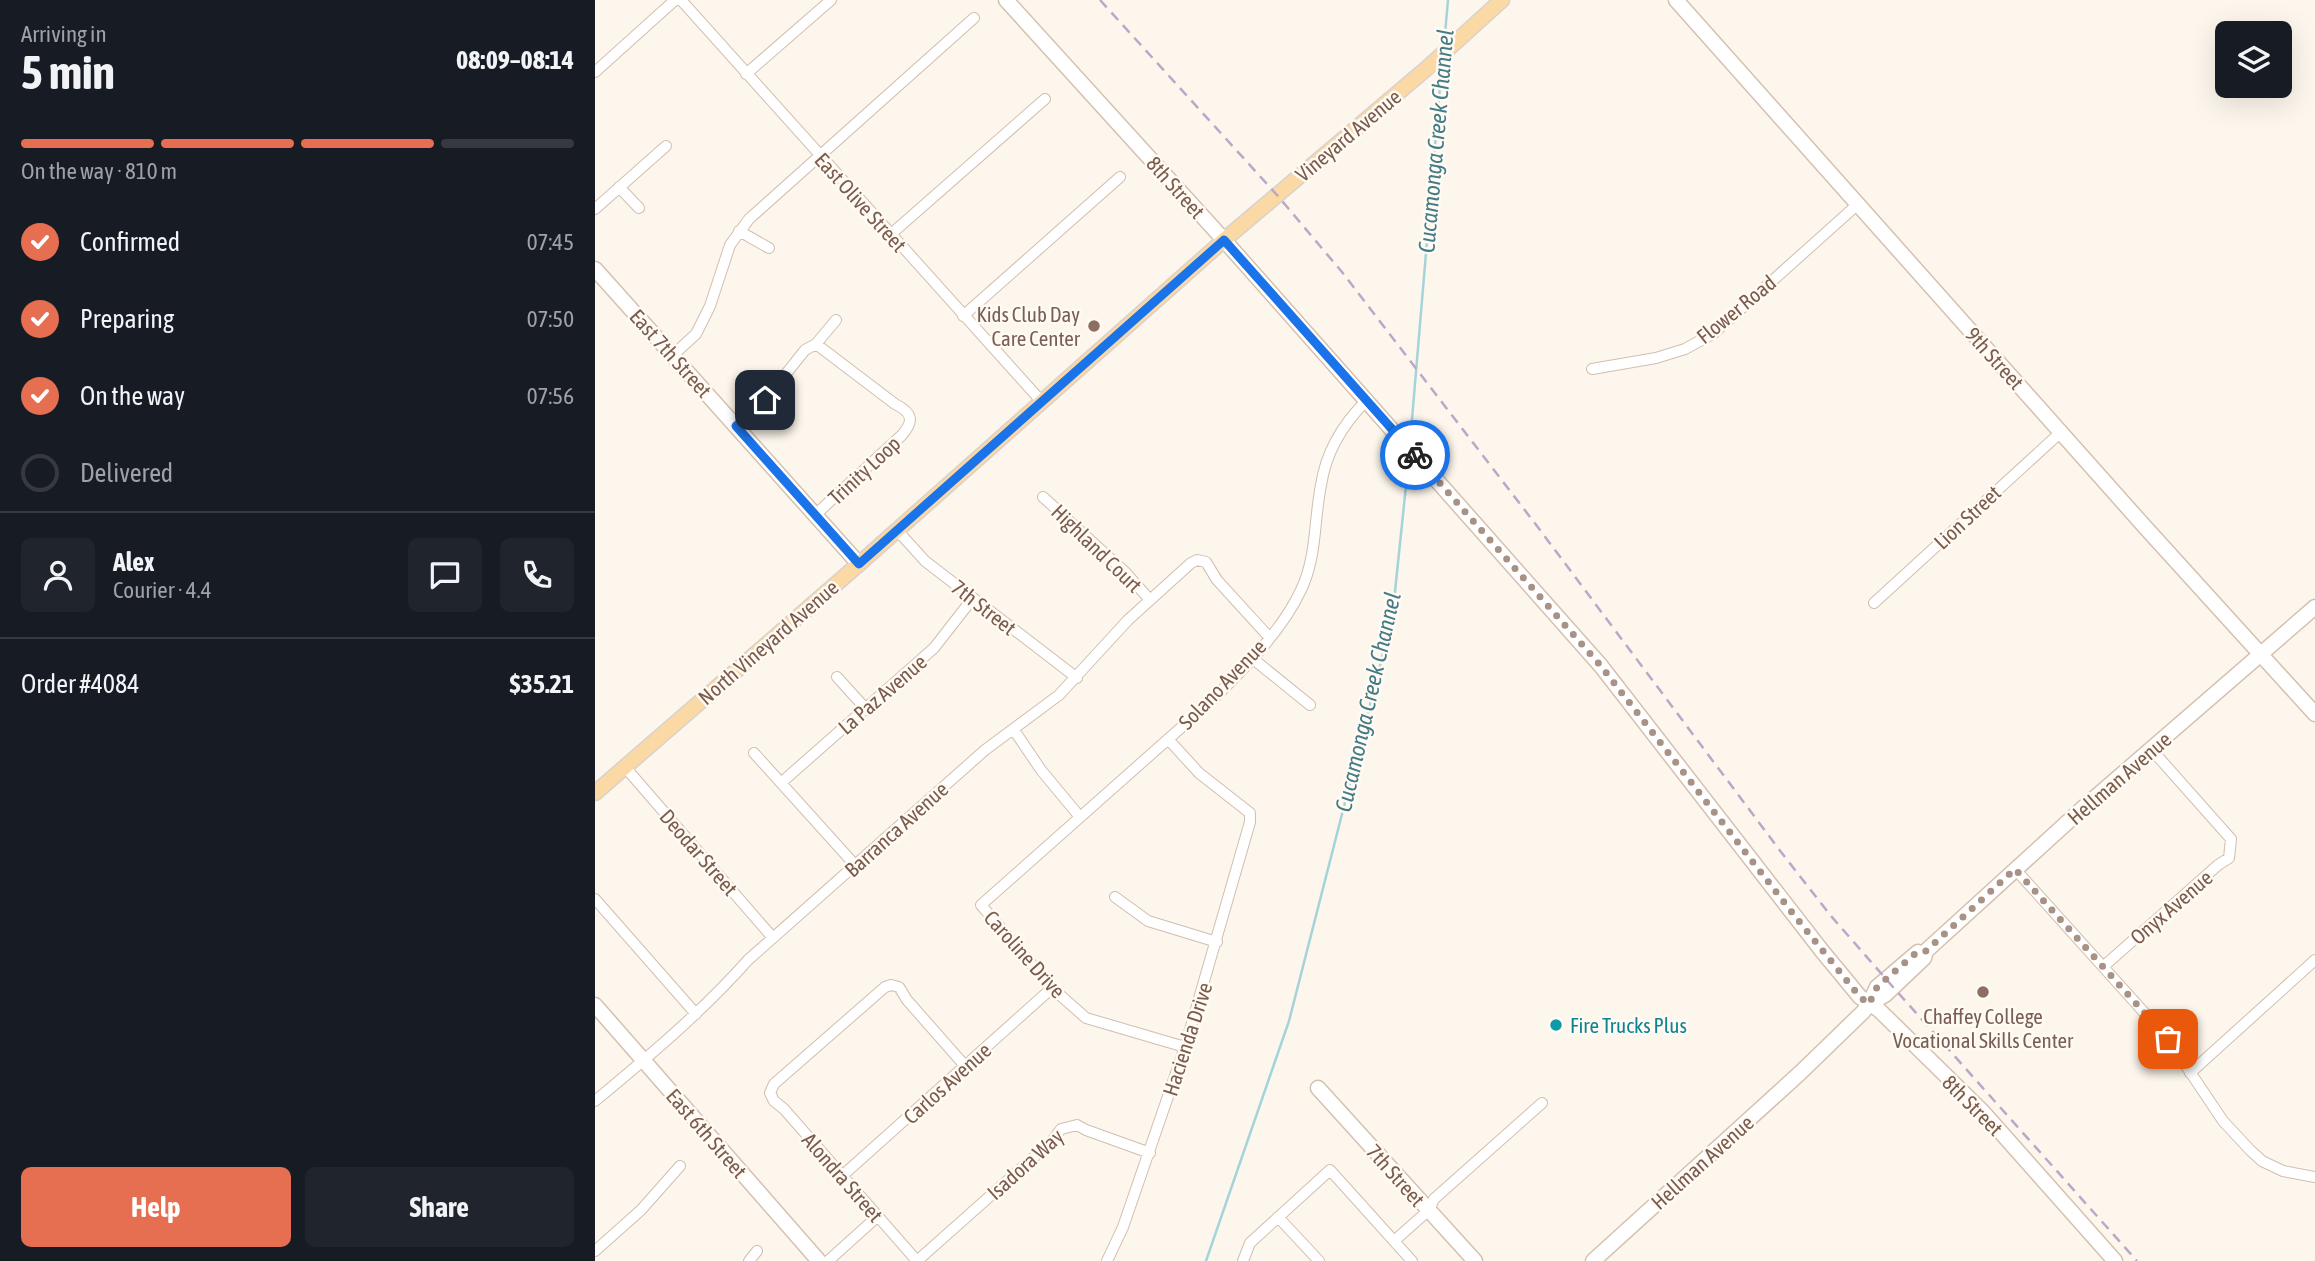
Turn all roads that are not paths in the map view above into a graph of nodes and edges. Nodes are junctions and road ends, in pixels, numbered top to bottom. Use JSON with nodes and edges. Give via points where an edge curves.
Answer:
{"nodes":[{"id":1,"x":675,"y":0,"type":"edge"},
{"id":2,"x":681,"y":0,"type":"edge"},
{"id":3,"x":831,"y":0,"type":"edge"},
{"id":4,"x":1006,"y":0,"type":"edge"},
{"id":5,"x":1501,"y":0,"type":"edge"},
{"id":6,"x":1676,"y":0,"type":"edge"},
{"id":7,"x":974,"y":18,"type":"dead end"},
{"id":8,"x":595,"y":72,"type":"edge"},
{"id":9,"x":746,"y":74,"type":"junction"},
{"id":10,"x":1045,"y":99,"type":"dead end"},
{"id":11,"x":666,"y":146,"type":"dead end"},
{"id":12,"x":819,"y":155,"type":"junction"},
{"id":13,"x":1120,"y":177,"type":"dead end"},
{"id":14,"x":619,"y":187,"type":"junction"},
{"id":15,"x":1858,"y":204,"type":"junction"},
{"id":16,"x":639,"y":208,"type":"dead end"},
{"id":17,"x":595,"y":209,"type":"edge"},
{"id":18,"x":739,"y":231,"type":"junction"},
{"id":19,"x":890,"y":235,"type":"junction"},
{"id":20,"x":1224,"y":240,"type":"junction"},
{"id":21,"x":769,"y":248,"type":"dead end"},
{"id":22,"x":595,"y":269,"type":"edge"},
{"id":23,"x":963,"y":316,"type":"junction"},
{"id":24,"x":836,"y":320,"type":"dead end"},
{"id":25,"x":816,"y":344,"type":"junction"},
{"id":26,"x":673,"y":355,"type":"junction"},
{"id":27,"x":1591,"y":369,"type":"dead end"},
{"id":28,"x":1366,"y":401,"type":"junction"},
{"id":29,"x":1042,"y":402,"type":"junction"},
{"id":30,"x":736,"y":426,"type":"junction"},
{"id":31,"x":2061,"y":432,"type":"junction"},
{"id":32,"x":1043,"y":497,"type":"dead end"},
{"id":33,"x":815,"y":515,"type":"junction"},
{"id":34,"x":897,"y":530,"type":"junction"},
{"id":35,"x":859,"y":564,"type":"junction"},
{"id":36,"x":973,"y":598,"type":"junction"},
{"id":37,"x":1150,"y":600,"type":"junction"},
{"id":38,"x":1874,"y":603,"type":"dead end"},
{"id":39,"x":2315,"y":607,"type":"edge"},
{"id":40,"x":1269,"y":637,"type":"junction"},
{"id":41,"x":2261,"y":653,"type":"junction"},
{"id":42,"x":1252,"y":658,"type":"junction"},
{"id":43,"x":837,"y":677,"type":"dead end"},
{"id":44,"x":1077,"y":678,"type":"junction"},
{"id":45,"x":1310,"y":705,"type":"dead end"},
{"id":46,"x":866,"y":709,"type":"junction"},
{"id":47,"x":2315,"y":714,"type":"edge"},
{"id":48,"x":1014,"y":730,"type":"junction"},
{"id":49,"x":1168,"y":738,"type":"junction"},
{"id":50,"x":2152,"y":750,"type":"junction"},
{"id":51,"x":754,"y":753,"type":"dead end"},
{"id":52,"x":625,"y":767,"type":"junction"},
{"id":53,"x":782,"y":782,"type":"junction"},
{"id":54,"x":595,"y":793,"type":"edge"},
{"id":55,"x":1080,"y":817,"type":"junction"},
{"id":56,"x":855,"y":865,"type":"junction"},
{"id":57,"x":2015,"y":869,"type":"junction"},
{"id":58,"x":1115,"y":897,"type":"dead end"},
{"id":59,"x":595,"y":899,"type":"edge"},
{"id":60,"x":981,"y":905,"type":"joint"},
{"id":61,"x":773,"y":938,"type":"junction"},
{"id":62,"x":1217,"y":942,"type":"junction"},
{"id":63,"x":2315,"y":960,"type":"edge"},
{"id":64,"x":2104,"y":966,"type":"junction"},
{"id":65,"x":1052,"y":988,"type":"junction"},
{"id":66,"x":1869,"y":1004,"type":"junction"},
{"id":67,"x":595,"y":1005,"type":"edge"},
{"id":68,"x":696,"y":1014,"type":"junction"},
{"id":69,"x":1185,"y":1047,"type":"junction"},
{"id":70,"x":644,"y":1061,"type":"junction"},
{"id":71,"x":966,"y":1067,"type":"junction"},
{"id":72,"x":2190,"y":1073,"type":"junction"},
{"id":73,"x":1318,"y":1088,"type":"dead end"},
{"id":74,"x":595,"y":1101,"type":"edge"},
{"id":75,"x":1542,"y":1103,"type":"dead end"},
{"id":76,"x":1150,"y":1153,"type":"junction"},
{"id":77,"x":680,"y":1166,"type":"dead end"},
{"id":78,"x":842,"y":1176,"type":"junction"},
{"id":79,"x":2315,"y":1177,"type":"edge"},
{"id":80,"x":1429,"y":1210,"type":"junction"},
{"id":81,"x":878,"y":1216,"type":"junction"},
{"id":82,"x":1278,"y":1217,"type":"junction"},
{"id":83,"x":1394,"y":1241,"type":"junction"},
{"id":84,"x":595,"y":1251,"type":"edge"},
{"id":85,"x":757,"y":1251,"type":"dead end"},
{"id":86,"x":749,"y":1261,"type":"edge"},
{"id":87,"x":819,"y":1261,"type":"edge"},
{"id":88,"x":828,"y":1261,"type":"edge"},
{"id":89,"x":917,"y":1261,"type":"edge"},
{"id":90,"x":1107,"y":1261,"type":"edge"},
{"id":91,"x":1243,"y":1261,"type":"edge"},
{"id":92,"x":1319,"y":1261,"type":"edge"},
{"id":93,"x":1412,"y":1261,"type":"edge"},
{"id":94,"x":1475,"y":1261,"type":"edge"},
{"id":95,"x":1593,"y":1261,"type":"edge"},
{"id":96,"x":2115,"y":1261,"type":"edge"}],
"edges":[{"from":1,"to":8,"type":"street"},
{"from":2,"to":9,"type":"street","name":"East Olive Street"},
{"from":3,"to":9,"type":"street"},
{"from":4,"to":20,"type":"street","name":"8th Street"},
{"from":5,"to":20,"type":"main road","name":"Vineyard Avenue"},
{"from":6,"to":15,"type":"street","name":"9th Street"},
{"from":7,"to":12,"type":"street"},
{"from":9,"to":12,"type":"street","name":"East Olive Street"},
{"from":10,"to":19,"type":"street"},
{"from":11,"to":14,"type":"street"},
{"from":12,"to":18,"type":"street"},
{"from":12,"to":19,"type":"street","name":"East Olive Street"},
{"from":13,"to":23,"type":"street"},
{"from":14,"to":16,"type":"street"},
{"from":14,"to":17,"type":"street"},
{"from":15,"to":27,"type":"street","name":"Flower Road","via":[[1714,332],[1656,359]]},
{"from":15,"to":31,"type":"street","name":"9th Street"},
{"from":18,"to":21,"type":"street"},
{"from":18,"to":26,"type":"street","via":[[696,334]]},
{"from":19,"to":23,"type":"street","name":"East Olive Street"},
{"from":20,"to":28,"type":"street","name":"8th Street"},
{"from":20,"to":29,"type":"main road","name":"North Vineyard Avenue"},
{"from":22,"to":26,"type":"street","name":"East 7th Street"},
{"from":23,"to":29,"type":"street","name":"East Olive Street"},
{"from":24,"to":25,"type":"street"},
{"from":25,"to":30,"type":"street","via":[[805,350],[765,400]]},
{"from":25,"to":33,"type":"street","name":"Trinity Loop","via":[[905,409],[910,426]]},
{"from":26,"to":30,"type":"street","name":"East 7th Street"},
{"from":28,"to":40,"type":"street","name":"Solano Avenue","via":[[1340,432],[1327,461],[1308,570],[1301,590]]},
{"from":28,"to":66,"type":"street","name":"8th Street","via":[[1601,666],[1822,951]]},
{"from":29,"to":34,"type":"main road","name":"North Vineyard Avenue"},
{"from":30,"to":33,"type":"street","name":"East 7th Street"},
{"from":31,"to":38,"type":"street","name":"Lion Street"},
{"from":31,"to":41,"type":"street","name":"9th Street"},
{"from":32,"to":37,"type":"street","name":"Highland Court"},
{"from":33,"to":35,"type":"street","name":"East 7th Street"},
{"from":34,"to":35,"type":"main road","name":"North Vineyard Avenue"},
{"from":34,"to":36,"type":"street","name":"7th Street","via":[[925,561]]},
{"from":35,"to":52,"type":"main road","name":"North Vineyard Avenue"},
{"from":36,"to":44,"type":"street","name":"7th Street"},
{"from":36,"to":46,"type":"street","name":"La Paz Avenue","via":[[934,648]]},
{"from":37,"to":40,"type":"street","name":"Barranca Avenue","via":[[1191,563],[1206,562]]},
{"from":37,"to":44,"type":"street","name":"Barranca Avenue"},
{"from":39,"to":41,"type":"street","name":"Hellman Avenue"},
{"from":40,"to":42,"type":"street","name":"Solano Avenue"},
{"from":41,"to":47,"type":"street","name":"9th Street"},
{"from":41,"to":50,"type":"street","name":"Hellman Avenue"},
{"from":42,"to":45,"type":"street"},
{"from":42,"to":49,"type":"street","name":"Solano Avenue"},
{"from":43,"to":46,"type":"street"},
{"from":44,"to":48,"type":"street","name":"Barranca Avenue"},
{"from":46,"to":53,"type":"street","name":"La Paz Avenue"},
{"from":48,"to":55,"type":"street"},
{"from":48,"to":56,"type":"street","name":"Barranca Avenue","via":[[985,750]]},
{"from":49,"to":55,"type":"street","name":"Solano Avenue"},
{"from":49,"to":62,"type":"street","name":"Hacienda Drive","via":[[1199,773],[1250,813]]},
{"from":50,"to":57,"type":"street","name":"Hellman Avenue"},
{"from":50,"to":64,"type":"street","name":"Onyx Avenue","via":[[2232,845],[2229,858]]},
{"from":51,"to":53,"type":"street"},
{"from":52,"to":54,"type":"main road","name":"North Vineyard Avenue"},
{"from":52,"to":61,"type":"street","name":"Deodar Street"},
{"from":53,"to":56,"type":"street"},
{"from":55,"to":60,"type":"street","name":"Solano Avenue"},
{"from":56,"to":61,"type":"street","name":"Barranca Avenue"},
{"from":57,"to":64,"type":"street"},
{"from":57,"to":66,"type":"street","name":"Hellman Avenue","via":[[1926,951],[1917,952],[1877,987]]},
{"from":58,"to":62,"type":"street","via":[[1148,921]]},
{"from":59,"to":68,"type":"street"},
{"from":60,"to":65,"type":"street","name":"Caroline Drive"},
{"from":61,"to":68,"type":"street","name":"Barranca Avenue"},
{"from":62,"to":69,"type":"street","name":"Hacienda Drive"},
{"from":63,"to":72,"type":"street"},
{"from":64,"to":72,"type":"street","via":[[2168,1039]]},
{"from":65,"to":69,"type":"street","name":"Caroline Drive","via":[[1086,1017]]},
{"from":65,"to":71,"type":"street","name":"Carlos Avenue"},
{"from":66,"to":95,"type":"street","name":"Hellman Avenue"},
{"from":66,"to":96,"type":"street","name":"8th Street","via":[[1982,1111]]},
{"from":67,"to":70,"type":"street","name":"East 6th Street"},
{"from":68,"to":70,"type":"street","name":"Barranca Avenue"},
{"from":69,"to":76,"type":"street","name":"Hacienda Drive"},
{"from":70,"to":74,"type":"street","name":"Barranca Avenue"},
{"from":70,"to":87,"type":"street","name":"East 6th Street"},
{"from":71,"to":78,"type":"street","name":"Carlos Avenue"},
{"from":71,"to":78,"type":"street","name":"Alondra Street","via":[[899,987],[891,985],[774,1084],[770,1093],[774,1101]]},
{"from":72,"to":79,"type":"street","via":[[2223,1121],[2262,1160],[2283,1171]]},
{"from":73,"to":80,"type":"street","name":"7th Street"},
{"from":75,"to":80,"type":"street","via":[[1434,1199]]},
{"from":76,"to":89,"type":"street","name":"Isadora Way","via":[[1077,1125],[1061,1129]]},
{"from":76,"to":90,"type":"street","name":"Hacienda Drive"},
{"from":77,"to":84,"type":"street","via":[[641,1210]]},
{"from":78,"to":81,"type":"street","name":"Alondra Street"},
{"from":80,"to":83,"type":"street"},
{"from":80,"to":94,"type":"street","name":"7th Street"},
{"from":81,"to":88,"type":"street"},
{"from":81,"to":89,"type":"street","name":"Alondra Street"},
{"from":82,"to":83,"type":"street","via":[[1330,1170]]},
{"from":82,"to":91,"type":"street","via":[[1250,1243]]},
{"from":82,"to":92,"type":"street"},
{"from":83,"to":93,"type":"street"},
{"from":85,"to":86,"type":"street"}]}
